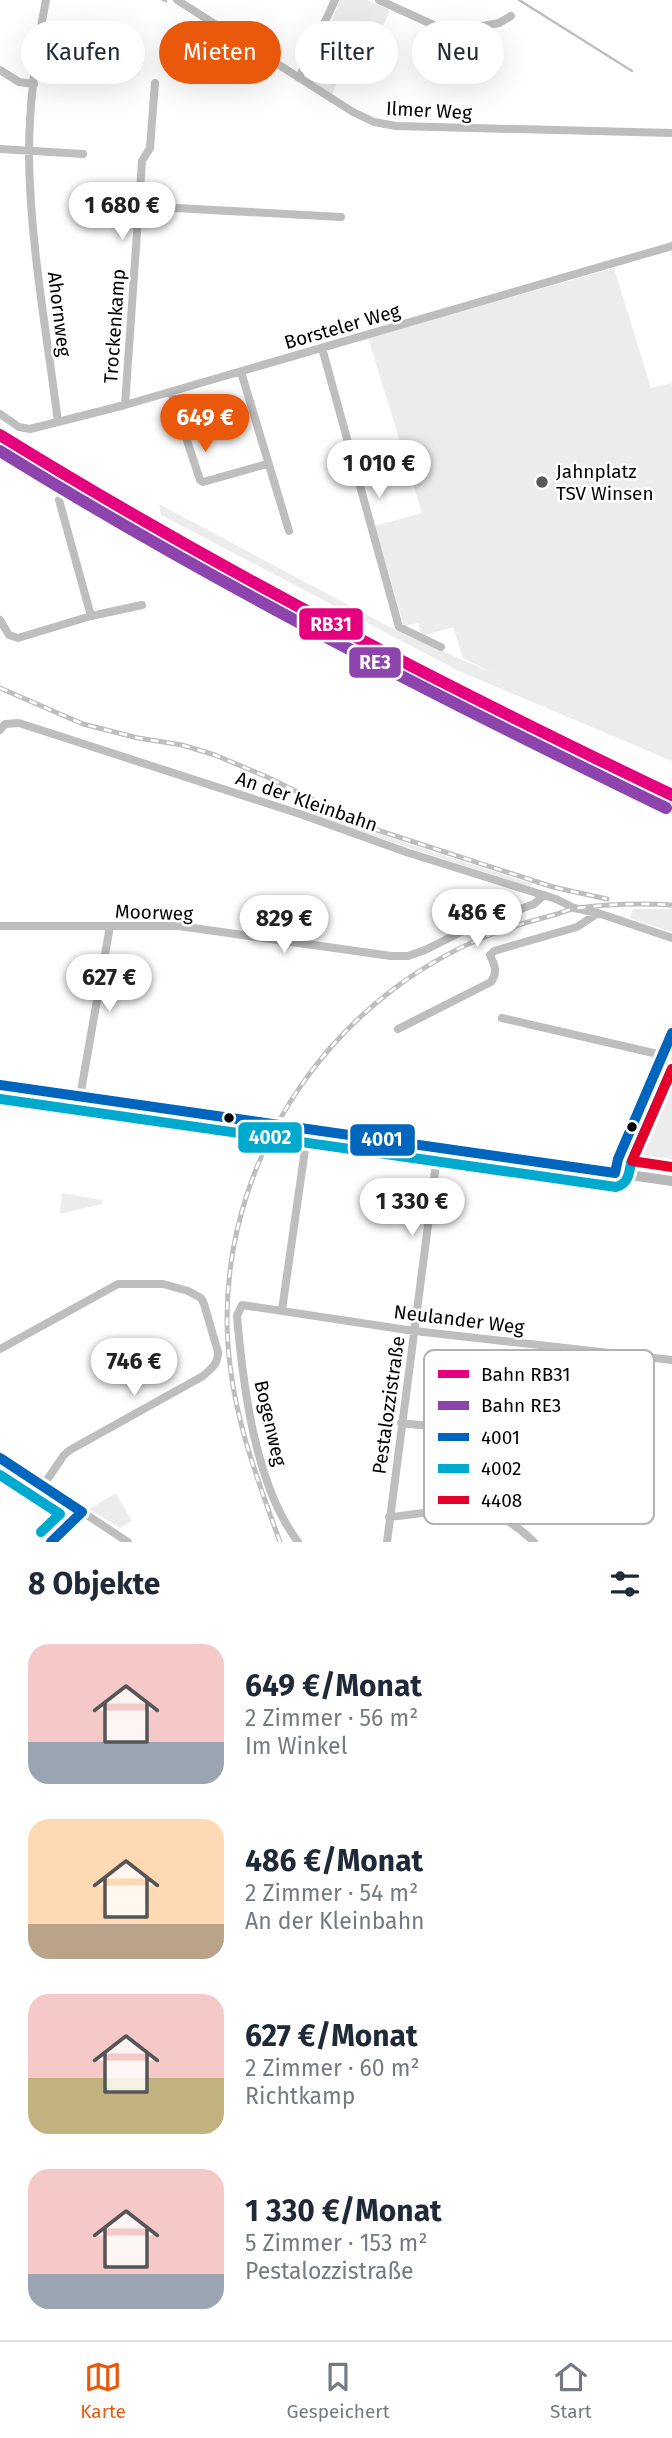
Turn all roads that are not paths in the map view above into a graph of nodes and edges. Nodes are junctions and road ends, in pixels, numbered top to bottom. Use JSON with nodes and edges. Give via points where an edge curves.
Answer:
{"nodes":[{"id":1,"x":46,"y":0,"type":"edge"},
{"id":2,"x":177,"y":0,"type":"edge"},
{"id":3,"x":335,"y":0,"type":"edge"},
{"id":4,"x":384,"y":1,"type":"edge"},
{"id":5,"x":511,"y":16,"type":"dead end"},
{"id":6,"x":43,"y":21,"type":"edge"},
{"id":7,"x":325,"y":21,"type":"edge"},
{"id":8,"x":0,"y":70,"type":"edge"},
{"id":9,"x":295,"y":75,"type":"edge"},
{"id":10,"x":21,"y":82,"type":"edge"},
{"id":11,"x":155,"y":83,"type":"dead end"},
{"id":12,"x":34,"y":84,"type":"edge"},
{"id":13,"x":309,"y":84,"type":"edge"},
{"id":14,"x":672,"y":133,"type":"edge"},
{"id":15,"x":0,"y":149,"type":"edge"},
{"id":16,"x":29,"y":151,"type":"junction"},
{"id":17,"x":83,"y":154,"type":"dead end"},
{"id":18,"x":139,"y":206,"type":"junction"},
{"id":19,"x":341,"y":217,"type":"dead end"},
{"id":20,"x":672,"y":246,"type":"edge"},
{"id":21,"x":322,"y":348,"type":"junction"},
{"id":22,"x":241,"y":372,"type":"junction"},
{"id":23,"x":171,"y":392,"type":"junction"},
{"id":24,"x":125,"y":405,"type":"junction"},
{"id":25,"x":0,"y":414,"type":"edge"},
{"id":26,"x":58,"y":422,"type":"junction"},
{"id":27,"x":267,"y":464,"type":"junction"},
{"id":28,"x":59,"y":500,"type":"dead end"},
{"id":29,"x":289,"y":531,"type":"dead end"},
{"id":30,"x":142,"y":605,"type":"dead end"},
{"id":31,"x":91,"y":616,"type":"junction"},
{"id":32,"x":0,"y":620,"type":"edge"},
{"id":33,"x":441,"y":647,"type":"dead end"},
{"id":34,"x":2,"y":727,"type":"edge"},
{"id":35,"x":544,"y":895,"type":"junction"},
{"id":36,"x":598,"y":913,"type":"junction"},
{"id":37,"x":0,"y":926,"type":"edge"},
{"id":38,"x":110,"y":926,"type":"junction"},
{"id":39,"x":672,"y":938,"type":"edge"},
{"id":40,"x":502,"y":1018,"type":"dead end"},
{"id":41,"x":398,"y":1029,"type":"dead end"},
{"id":42,"x":672,"y":1033,"type":"edge"},
{"id":43,"x":662,"y":1055,"type":"junction"},
{"id":44,"x":0,"y":1085,"type":"edge"},
{"id":45,"x":80,"y":1097,"type":"junction"},
{"id":46,"x":308,"y":1129,"type":"junction"},
{"id":47,"x":438,"y":1148,"type":"junction"},
{"id":48,"x":614,"y":1173,"type":"junction"},
{"id":49,"x":672,"y":1181,"type":"edge"},
{"id":50,"x":243,"y":1305,"type":"joint"},
{"id":51,"x":282,"y":1310,"type":"junction"},
{"id":52,"x":414,"y":1331,"type":"junction"},
{"id":53,"x":0,"y":1349,"type":"edge"},
{"id":54,"x":583,"y":1350,"type":"edge"},
{"id":55,"x":654,"y":1358,"type":"edge"},
{"id":56,"x":672,"y":1360,"type":"edge"},
{"id":57,"x":401,"y":1423,"type":"junction"},
{"id":58,"x":424,"y":1425,"type":"edge"},
{"id":59,"x":0,"y":1458,"type":"edge"},
{"id":60,"x":43,"y":1487,"type":"junction"},
{"id":61,"x":82,"y":1512,"type":"junction"},
{"id":62,"x":424,"y":1513,"type":"edge"},
{"id":63,"x":389,"y":1517,"type":"junction"},
{"id":64,"x":514,"y":1524,"type":"edge"},
{"id":65,"x":51,"y":1542,"type":"edge"},
{"id":66,"x":128,"y":1542,"type":"edge"},
{"id":67,"x":298,"y":1542,"type":"edge"},
{"id":68,"x":387,"y":1542,"type":"edge"},
{"id":69,"x":534,"y":1542,"type":"edge"}],
"edges":[{"from":1,"to":6,"type":"street","name":"Ahornweg"},
{"from":2,"to":9,"type":"street","name":"Ilmer Weg"},
{"from":3,"to":7,"type":"street"},
{"from":4,"to":5,"type":"street","via":[[449,32],[499,23]]},
{"from":8,"to":10,"type":"street"},
{"from":11,"to":18,"type":"street","name":"Trockenkamp"},
{"from":12,"to":16,"type":"street","name":"Ahornweg"},
{"from":13,"to":14,"type":"street","name":"Ilmer Weg","via":[[373,122],[396,126]]},
{"from":15,"to":16,"type":"street"},
{"from":16,"to":17,"type":"street"},
{"from":16,"to":26,"type":"street","name":"Ahornweg","via":[[33,224]]},
{"from":18,"to":19,"type":"street"},
{"from":18,"to":24,"type":"street","name":"Trockenkamp"},
{"from":20,"to":21,"type":"street","name":"Borsteler Weg"},
{"from":21,"to":22,"type":"street","name":"Borsteler Weg"},
{"from":21,"to":33,"type":"street","via":[[399,627]]},
{"from":22,"to":23,"type":"street","name":"Borsteler Weg"},
{"from":22,"to":27,"type":"street"},
{"from":23,"to":24,"type":"street","name":"Borsteler Weg"},
{"from":23,"to":27,"type":"street","via":[[200,480]]},
{"from":24,"to":26,"type":"street","name":"Borsteler Weg"},
{"from":25,"to":26,"type":"street","name":"Borsteler Weg","via":[[30,429]]},
{"from":27,"to":29,"type":"street"},
{"from":28,"to":31,"type":"street"},
{"from":30,"to":31,"type":"street"},
{"from":31,"to":32,"type":"street","via":[[19,638],[9,635]]},
{"from":34,"to":35,"type":"street","name":"An der Kleinbahn","via":[[19,723]]},
{"from":35,"to":36,"type":"street","name":"An der Kleinbahn"},
{"from":35,"to":38,"type":"street","name":"Moorweg","via":[[534,904],[408,956],[179,926]]},
{"from":36,"to":39,"type":"street","name":"An der Kleinbahn"},
{"from":36,"to":41,"type":"street","via":[[577,927],[494,951],[490,955],[496,969],[491,982]]},
{"from":37,"to":38,"type":"street","name":"Moorweg"},
{"from":38,"to":45,"type":"street"},
{"from":40,"to":43,"type":"street"},
{"from":42,"to":43,"type":"street"},
{"from":43,"to":48,"type":"street"},
{"from":44,"to":45,"type":"main road"},
{"from":45,"to":46,"type":"main road"},
{"from":46,"to":47,"type":"main road"},
{"from":46,"to":51,"type":"street"},
{"from":47,"to":48,"type":"main road"},
{"from":47,"to":52,"type":"street","name":"Pestalozzistraße"},
{"from":48,"to":49,"type":"main road"},
{"from":50,"to":51,"type":"street","name":"Neulander Weg"},
{"from":50,"to":67,"type":"street","name":"Bogenweg","via":[[237,1315],[248,1412],[280,1513]]},
{"from":51,"to":52,"type":"street","name":"Neulander Weg"},
{"from":52,"to":54,"type":"street","name":"Neulander Weg"},
{"from":52,"to":57,"type":"street","name":"Pestalozzistraße"},
{"from":53,"to":60,"type":"street","via":[[118,1284],[163,1284],[201,1298],[218,1352],[218,1360],[203,1376],[70,1450]]},
{"from":55,"to":56,"type":"street","name":"Neulander Weg"},
{"from":57,"to":58,"type":"street"},
{"from":57,"to":63,"type":"street","name":"Pestalozzistraße"},
{"from":59,"to":60,"type":"street"},
{"from":60,"to":61,"type":"street"},
{"from":61,"to":65,"type":"street"},
{"from":61,"to":66,"type":"street"},
{"from":62,"to":63,"type":"street"},
{"from":63,"to":68,"type":"street","name":"Pestalozzistraße"},
{"from":64,"to":69,"type":"street"}]}
